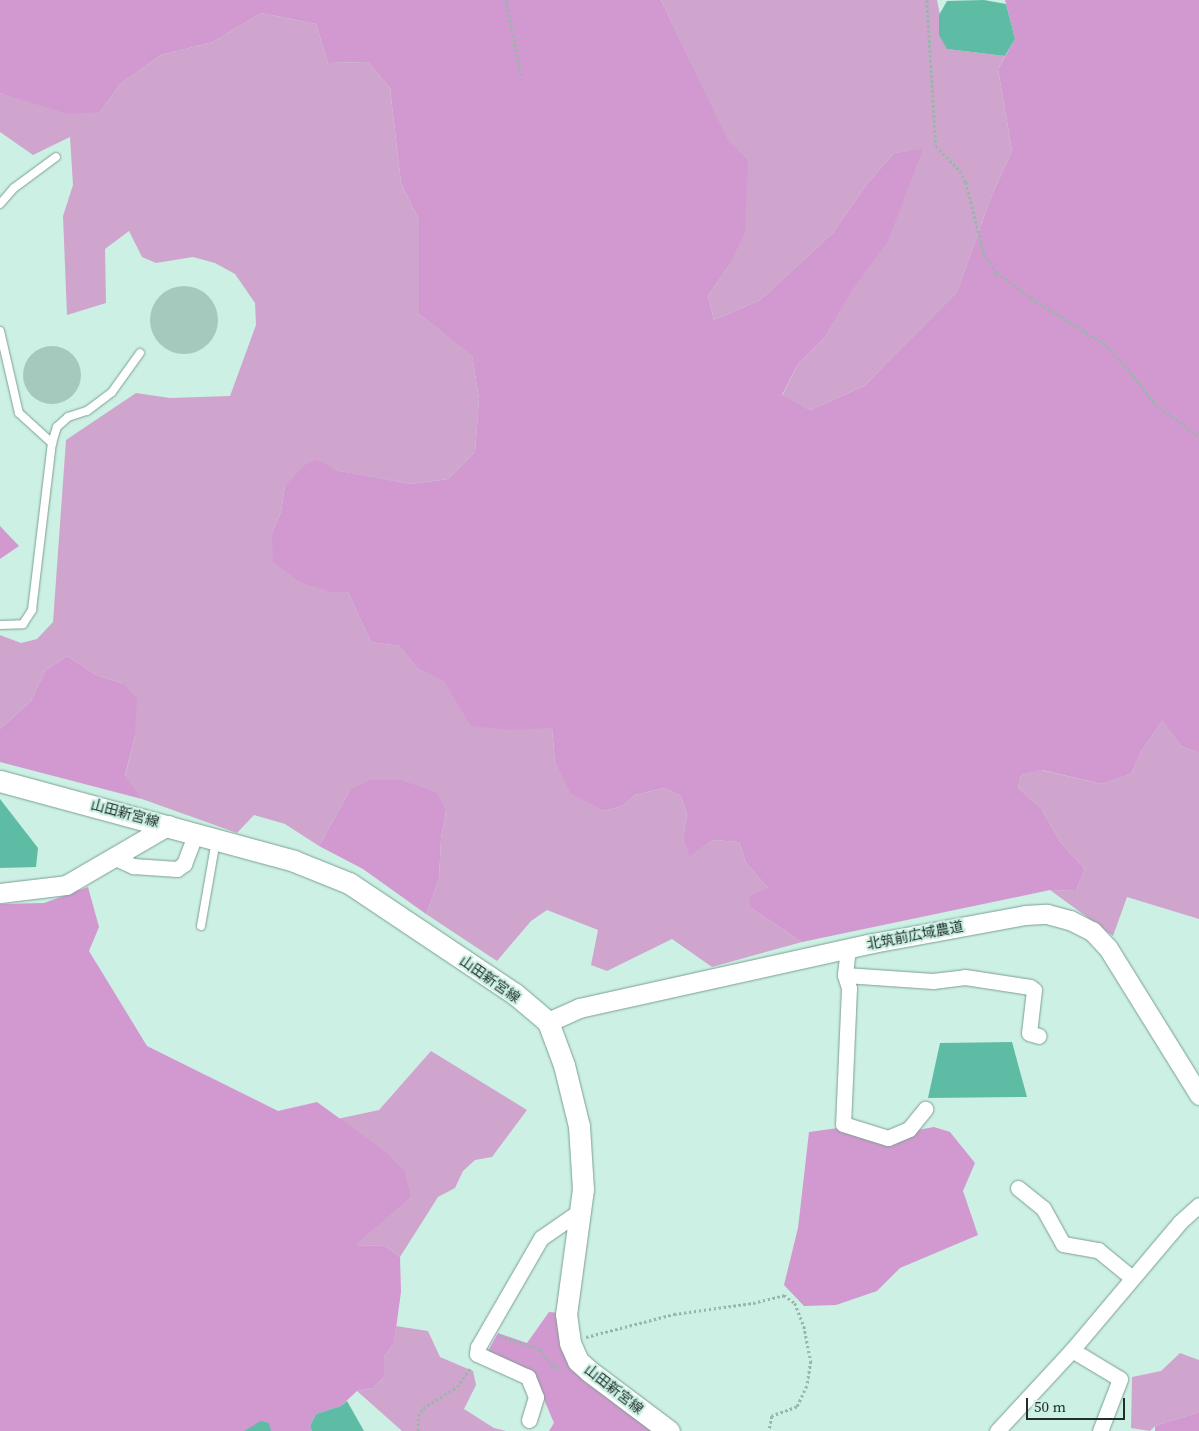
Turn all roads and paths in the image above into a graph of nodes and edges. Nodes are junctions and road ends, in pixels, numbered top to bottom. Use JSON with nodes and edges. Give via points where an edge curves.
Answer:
{"nodes":[{"id":1,"x":506,"y":0,"type":"edge"},
{"id":2,"x":927,"y":0,"type":"edge"},
{"id":3,"x":522,"y":79,"type":"dead end"},
{"id":4,"x":56,"y":157,"type":"dead end"},
{"id":5,"x":0,"y":204,"type":"edge"},
{"id":6,"x":0,"y":331,"type":"edge"},
{"id":7,"x":140,"y":353,"type":"dead end"},
{"id":8,"x":1199,"y":436,"type":"edge"},
{"id":9,"x":52,"y":443,"type":"junction"},
{"id":10,"x":0,"y":625,"type":"edge"},
{"id":11,"x":0,"y":781,"type":"edge"},
{"id":12,"x":169,"y":825,"type":"junction"},
{"id":13,"x":196,"y":832,"type":"junction"},
{"id":14,"x":217,"y":838,"type":"junction"},
{"id":15,"x":115,"y":858,"type":"junction"},
{"id":16,"x":0,"y":893,"type":"edge"},
{"id":17,"x":201,"y":926,"type":"dead end"},
{"id":18,"x":848,"y":949,"type":"junction"},
{"id":19,"x":845,"y":975,"type":"junction"},
{"id":20,"x":548,"y":1022,"type":"junction"},
{"id":21,"x":1039,"y":1036,"type":"dead end"},
{"id":22,"x":1198,"y":1091,"type":"edge"},
{"id":23,"x":925,"y":1109,"type":"dead end"},
{"id":24,"x":1018,"y":1188,"type":"dead end"},
{"id":25,"x":1199,"y":1205,"type":"edge"},
{"id":26,"x":580,"y":1211,"type":"junction"},
{"id":27,"x":1131,"y":1277,"type":"junction"},
{"id":28,"x":487,"y":1331,"type":"junction"},
{"id":29,"x":1072,"y":1350,"type":"junction"},
{"id":30,"x":574,"y":1352,"type":"junction"},
{"id":31,"x":477,"y":1354,"type":"junction"},
{"id":32,"x":529,"y":1420,"type":"dead end"},
{"id":33,"x":418,"y":1431,"type":"edge"},
{"id":34,"x":669,"y":1431,"type":"edge"},
{"id":35,"x":769,"y":1431,"type":"edge"},
{"id":36,"x":997,"y":1431,"type":"edge"},
{"id":37,"x":1100,"y":1431,"type":"edge"}],
"edges":[{"from":1,"to":3,"type":"path"},
{"from":2,"to":8,"type":"path","via":[[936,146],[966,182],[984,254],[997,273],[1108,346],[1156,404]]},
{"from":4,"to":5,"type":"lane","via":[[14,188]]},
{"from":6,"to":9,"type":"lane","via":[[19,413]]},
{"from":7,"to":9,"type":"lane","via":[[112,392],[87,411],[68,417],[57,427]]},
{"from":9,"to":10,"type":"lane","via":[[32,610],[23,624]]},
{"from":11,"to":12,"type":"main road","name":"山田新宮線"},
{"from":12,"to":13,"type":"main road","name":"山田新宮線"},
{"from":12,"to":15,"type":"street"},
{"from":13,"to":14,"type":"main road","name":"山田新宮線"},
{"from":13,"to":15,"type":"street","via":[[184,864],[177,869],[133,866]]},
{"from":14,"to":17,"type":"lane"},
{"from":14,"to":20,"type":"main road","name":"山田新宮線","via":[[294,861],[349,883],[515,994]]},
{"from":15,"to":16,"type":"street","via":[[66,884]]},
{"from":18,"to":19,"type":"street"},
{"from":18,"to":20,"type":"street","name":"北筑前広域農道","via":[[579,1008]]},
{"from":18,"to":22,"type":"street","name":"北筑前広域農道","via":[[1025,915],[1047,914],[1070,920],[1092,931],[1108,948]]},
{"from":19,"to":21,"type":"street","via":[[908,981],[955,981],[965,977],[1030,987],[1034,990],[1029,1033]]},
{"from":19,"to":23,"type":"street","via":[[849,988],[843,1124],[888,1138],[909,1128]]},
{"from":20,"to":26,"type":"main road","via":[[579,1126],[583,1189]]},
{"from":24,"to":27,"type":"street","via":[[1043,1208],[1063,1244],[1098,1250]]},
{"from":25,"to":27,"type":"street"},
{"from":26,"to":28,"type":"street","via":[[541,1238]]},
{"from":26,"to":30,"type":"main road","via":[[566,1314]]},
{"from":27,"to":29,"type":"street"},
{"from":28,"to":30,"type":"path","via":[[539,1349],[553,1366],[569,1370]]},
{"from":28,"to":31,"type":"street"},
{"from":29,"to":36,"type":"street"},
{"from":29,"to":37,"type":"street","via":[[1120,1379]]},
{"from":30,"to":34,"type":"main road","name":"山田新宮線"},
{"from":30,"to":35,"type":"path","via":[[674,1314],[753,1303],[784,1295],[795,1303],[804,1326],[811,1361],[807,1386],[797,1407],[772,1416]]},
{"from":31,"to":32,"type":"street","via":[[528,1377],[536,1397]]},
{"from":31,"to":33,"type":"path","via":[[462,1382],[423,1408],[418,1416]]}]}
